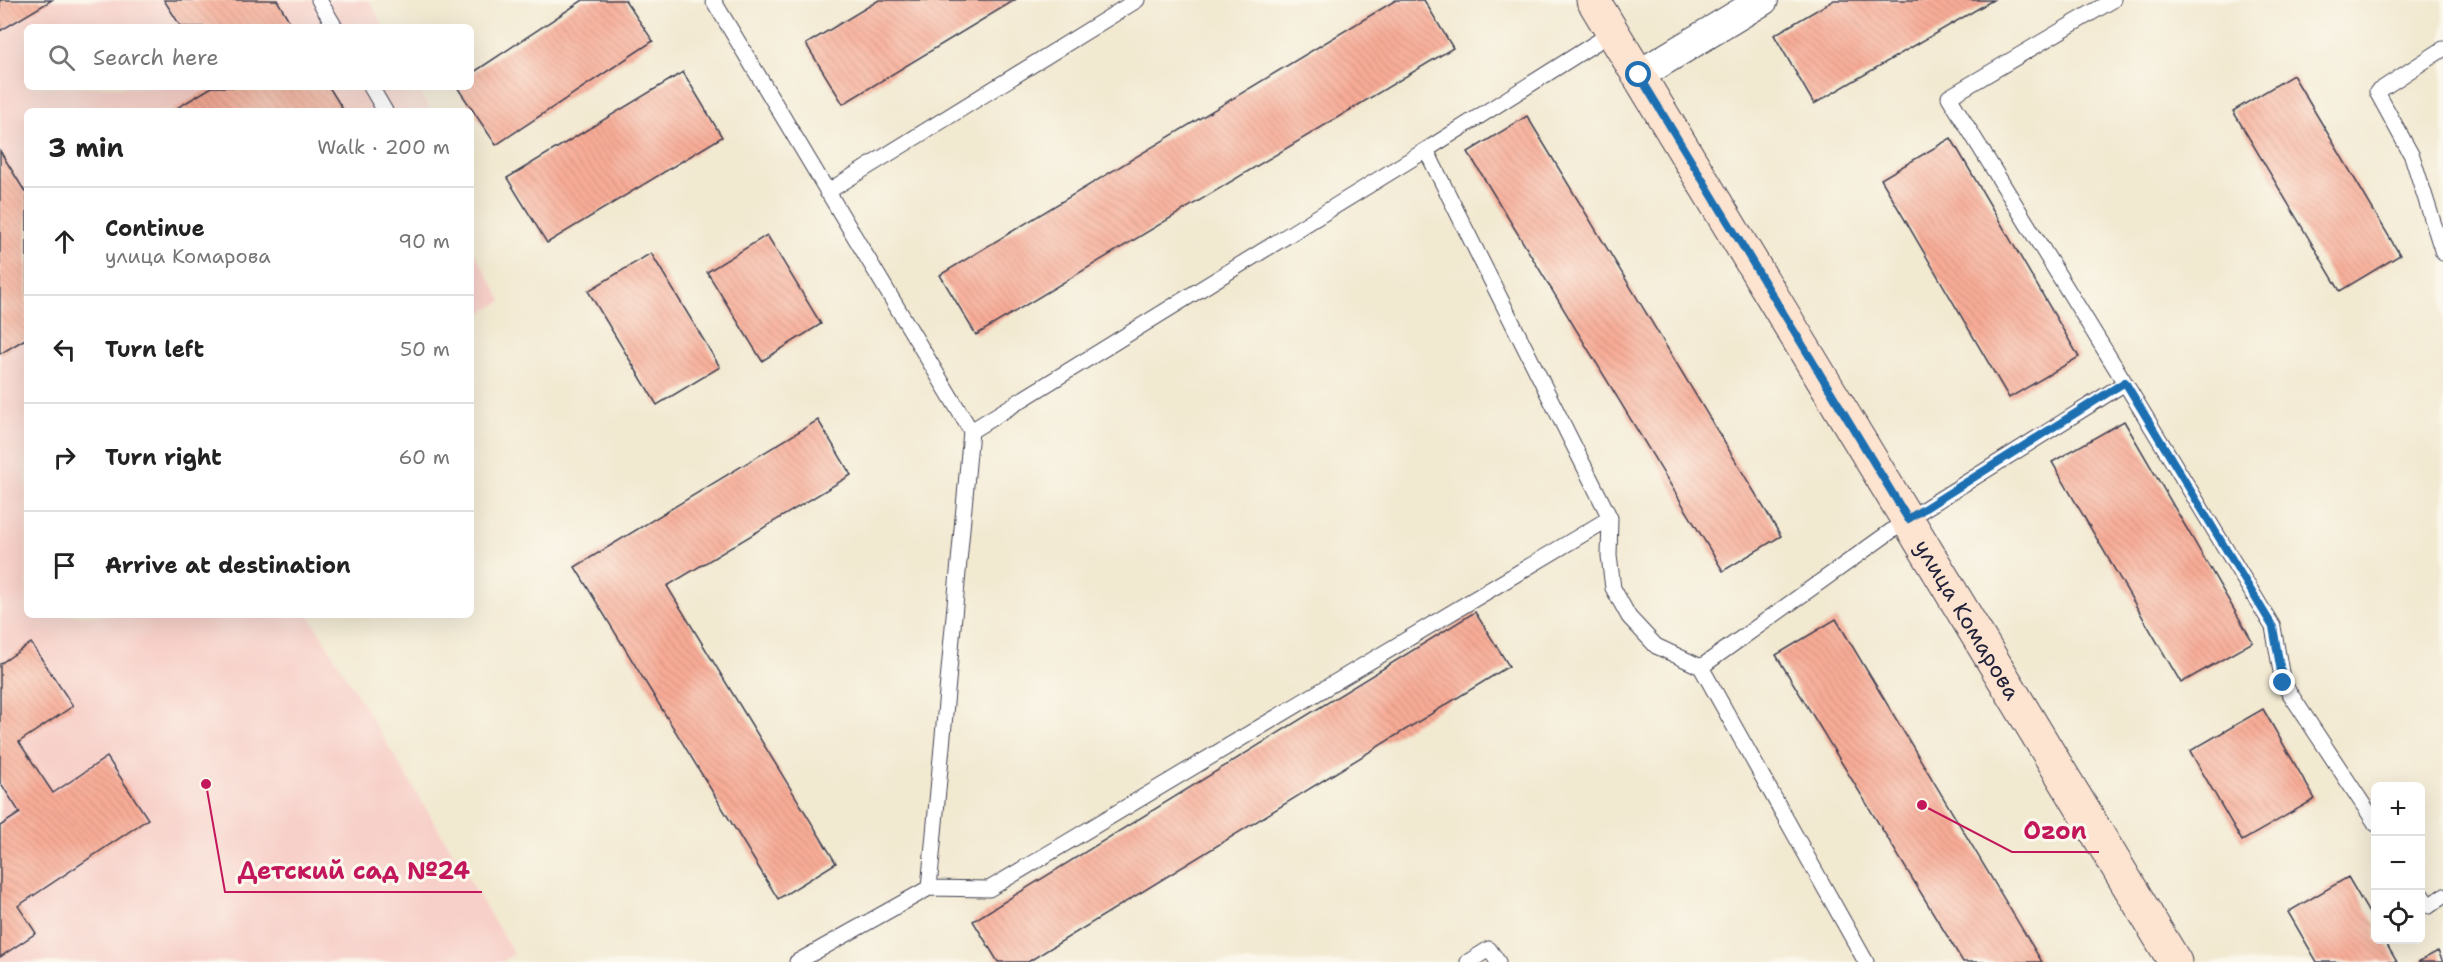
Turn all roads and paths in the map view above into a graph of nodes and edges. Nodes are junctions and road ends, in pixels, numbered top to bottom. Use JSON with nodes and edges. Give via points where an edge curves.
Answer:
{"nodes":[{"id":1,"x":319,"y":0,"type":"edge"},
{"id":2,"x":713,"y":0,"type":"edge"},
{"id":3,"x":1137,"y":0,"type":"edge"},
{"id":4,"x":1593,"y":0,"type":"edge"},
{"id":5,"x":1762,"y":0,"type":"edge"},
{"id":6,"x":2113,"y":0,"type":"edge"},
{"id":7,"x":333,"y":24,"type":"edge"},
{"id":8,"x":1613,"y":32,"type":"junction"},
{"id":9,"x":2443,"y":49,"type":"edge"},
{"id":10,"x":1639,"y":75,"type":"junction"},
{"id":11,"x":373,"y":90,"type":"edge"},
{"id":12,"x":383,"y":108,"type":"edge"},
{"id":13,"x":1426,"y":150,"type":"junction"},
{"id":14,"x":827,"y":192,"type":"junction"},
{"id":15,"x":2443,"y":253,"type":"edge"},
{"id":16,"x":2125,"y":382,"type":"junction"},
{"id":17,"x":971,"y":431,"type":"junction"},
{"id":18,"x":1610,"y":518,"type":"junction"},
{"id":19,"x":1908,"y":519,"type":"junction"},
{"id":20,"x":1701,"y":667,"type":"junction"},
{"id":21,"x":2371,"y":816,"type":"edge"},
{"id":22,"x":930,"y":888,"type":"junction"},
{"id":23,"x":2443,"y":896,"type":"edge"},
{"id":24,"x":2425,"y":900,"type":"edge"},
{"id":25,"x":797,"y":962,"type":"edge"},
{"id":26,"x":1468,"y":962,"type":"edge"},
{"id":27,"x":1498,"y":962,"type":"edge"},
{"id":28,"x":1866,"y":962,"type":"edge"},
{"id":29,"x":2175,"y":962,"type":"edge"}],
"edges":[{"from":1,"to":7,"type":"lane"},
{"from":2,"to":14,"type":"lane"},
{"from":3,"to":14,"type":"lane"},
{"from":4,"to":8,"type":"street","name":"улица Комарова"},
{"from":5,"to":10,"type":"street"},
{"from":6,"to":16,"type":"lane","via":[[1949,97]]},
{"from":8,"to":10,"type":"street","name":"улица Комарова"},
{"from":8,"to":13,"type":"lane"},
{"from":9,"to":15,"type":"lane","via":[[2377,92],[2412,156]]},
{"from":10,"to":19,"type":"street","name":"улица Комарова"},
{"from":11,"to":12,"type":"lane"},
{"from":13,"to":17,"type":"lane"},
{"from":13,"to":18,"type":"lane"},
{"from":14,"to":17,"type":"lane"},
{"from":16,"to":19,"type":"lane"},
{"from":16,"to":21,"type":"lane","via":[[2273,627],[2283,683]]},
{"from":17,"to":22,"type":"lane"},
{"from":18,"to":20,"type":"lane","via":[[1613,588],[1629,617],[1656,646]]},
{"from":18,"to":22,"type":"lane","via":[[989,890]]},
{"from":19,"to":20,"type":"lane"},
{"from":19,"to":29,"type":"street","name":"улица Комарова"},
{"from":20,"to":28,"type":"lane"},
{"from":22,"to":25,"type":"lane"},
{"from":23,"to":24,"type":"lane","via":[[2428,906]]},
{"from":26,"to":27,"type":"lane","via":[[1489,949]]}]}
